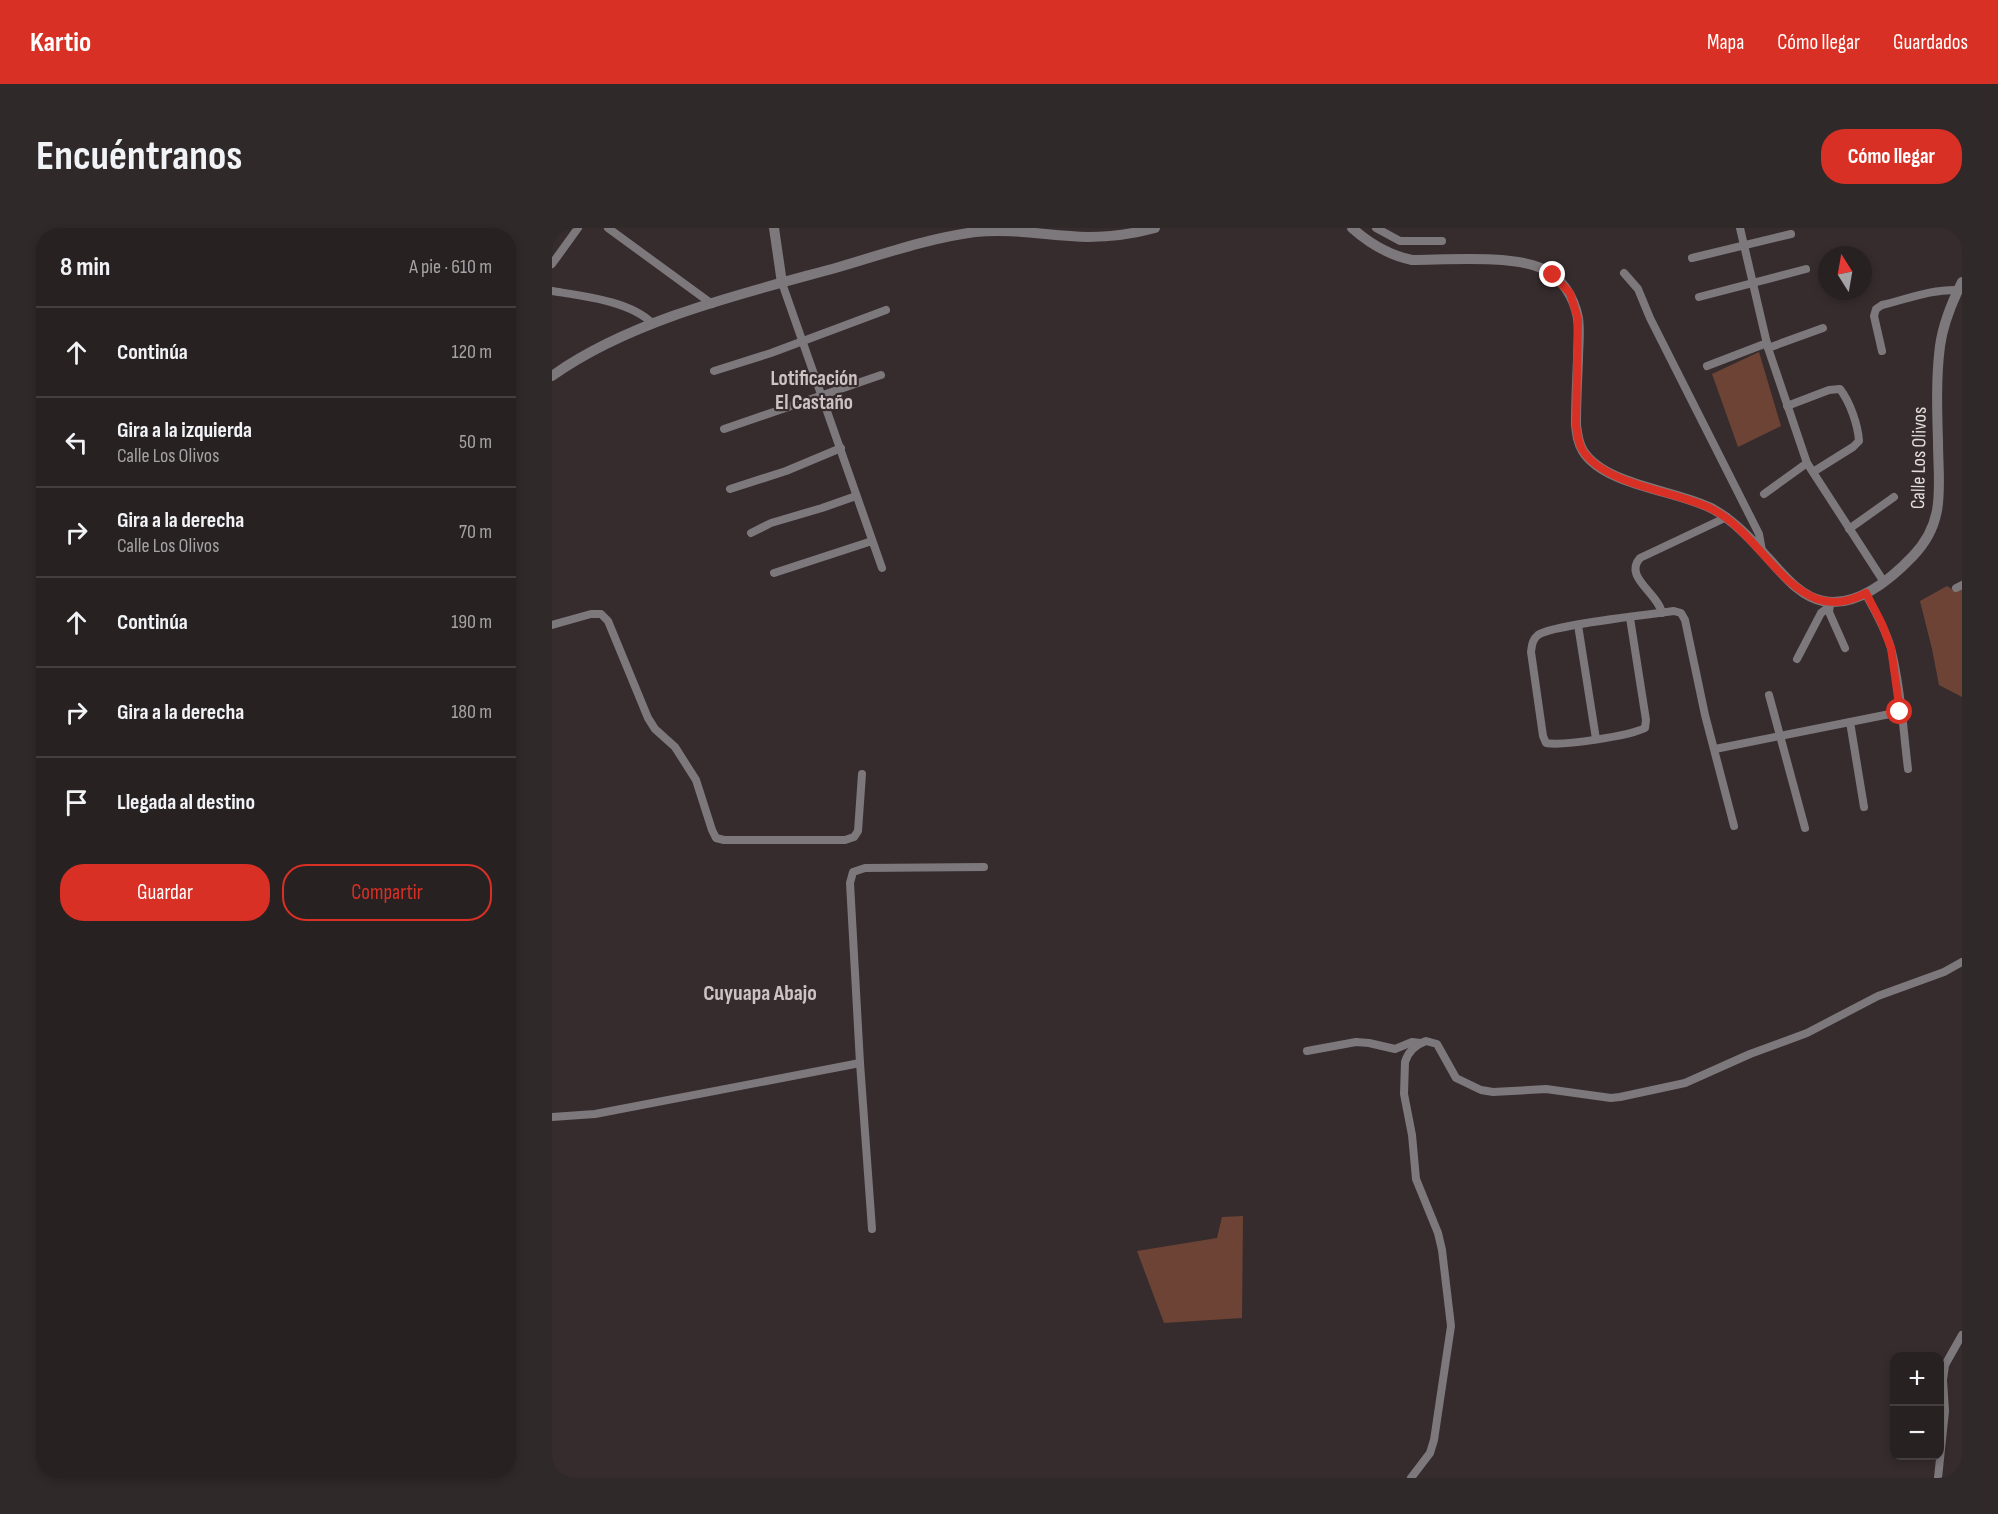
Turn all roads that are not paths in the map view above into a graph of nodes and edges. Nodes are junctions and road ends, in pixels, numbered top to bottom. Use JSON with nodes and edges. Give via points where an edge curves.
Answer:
{"nodes":[{"id":1,"x":578,"y":228,"type":"edge"},
{"id":2,"x":608,"y":228,"type":"edge"},
{"id":3,"x":774,"y":228,"type":"edge"},
{"id":4,"x":1155,"y":228,"type":"edge"},
{"id":5,"x":1352,"y":228,"type":"edge"},
{"id":6,"x":1376,"y":228,"type":"edge"},
{"id":7,"x":1740,"y":228,"type":"edge"},
{"id":8,"x":1010,"y":229,"type":"edge"},
{"id":9,"x":1066,"y":231,"type":"edge"},
{"id":10,"x":1791,"y":234,"type":"dead end"},
{"id":11,"x":1442,"y":241,"type":"dead end"},
{"id":12,"x":1744,"y":245,"type":"junction"},
{"id":13,"x":1692,"y":258,"type":"dead end"},
{"id":14,"x":552,"y":264,"type":"edge"},
{"id":15,"x":1806,"y":269,"type":"dead end"},
{"id":16,"x":1624,"y":273,"type":"dead end"},
{"id":17,"x":782,"y":282,"type":"junction"},
{"id":18,"x":1753,"y":283,"type":"junction"},
{"id":19,"x":1960,"y":286,"type":"edge"},
{"id":20,"x":552,"y":291,"type":"edge"},
{"id":21,"x":1699,"y":297,"type":"dead end"},
{"id":22,"x":712,"y":304,"type":"junction"},
{"id":23,"x":886,"y":310,"type":"dead end"},
{"id":24,"x":653,"y":324,"type":"junction"},
{"id":25,"x":1823,"y":328,"type":"dead end"},
{"id":26,"x":801,"y":342,"type":"junction"},
{"id":27,"x":1768,"y":345,"type":"junction"},
{"id":28,"x":1882,"y":351,"type":"dead end"},
{"id":29,"x":1707,"y":366,"type":"dead end"},
{"id":30,"x":714,"y":371,"type":"dead end"},
{"id":31,"x":881,"y":375,"type":"dead end"},
{"id":32,"x":552,"y":376,"type":"edge"},
{"id":33,"x":822,"y":395,"type":"junction"},
{"id":34,"x":1787,"y":406,"type":"junction"},
{"id":35,"x":724,"y":429,"type":"dead end"},
{"id":36,"x":841,"y":448,"type":"junction"},
{"id":37,"x":1807,"y":463,"type":"junction"},
{"id":38,"x":1814,"y":472,"type":"junction"},
{"id":39,"x":730,"y":489,"type":"dead end"},
{"id":40,"x":1764,"y":494,"type":"dead end"},
{"id":41,"x":856,"y":496,"type":"junction"},
{"id":42,"x":1894,"y":498,"type":"dead end"},
{"id":43,"x":1727,"y":517,"type":"junction"},
{"id":44,"x":1849,"y":528,"type":"junction"},
{"id":45,"x":751,"y":533,"type":"dead end"},
{"id":46,"x":872,"y":541,"type":"junction"},
{"id":47,"x":1762,"y":551,"type":"junction"},
{"id":48,"x":882,"y":568,"type":"dead end"},
{"id":49,"x":774,"y":573,"type":"dead end"},
{"id":50,"x":1884,"y":582,"type":"junction"},
{"id":51,"x":1866,"y":593,"type":"junction"},
{"id":52,"x":1830,"y":604,"type":"junction"},
{"id":53,"x":1662,"y":613,"type":"junction"},
{"id":54,"x":1630,"y":618,"type":"junction"},
{"id":55,"x":552,"y":625,"type":"edge"},
{"id":56,"x":1578,"y":625,"type":"junction"},
{"id":57,"x":1845,"y":648,"type":"dead end"},
{"id":58,"x":1797,"y":659,"type":"dead end"},
{"id":59,"x":1769,"y":694,"type":"dead end"},
{"id":60,"x":1900,"y":712,"type":"junction"},
{"id":61,"x":1850,"y":722,"type":"junction"},
{"id":62,"x":1780,"y":737,"type":"junction"},
{"id":63,"x":1596,"y":739,"type":"junction"},
{"id":64,"x":1715,"y":749,"type":"junction"},
{"id":65,"x":1908,"y":769,"type":"dead end"},
{"id":66,"x":862,"y":774,"type":"dead end"},
{"id":67,"x":1864,"y":807,"type":"dead end"},
{"id":68,"x":1734,"y":826,"type":"dead end"},
{"id":69,"x":1805,"y":828,"type":"dead end"},
{"id":70,"x":984,"y":867,"type":"dead end"},
{"id":71,"x":1962,"y":962,"type":"edge"},
{"id":72,"x":1420,"y":1043,"type":"junction"},
{"id":73,"x":1306,"y":1051,"type":"dead end"},
{"id":74,"x":860,"y":1063,"type":"junction"},
{"id":75,"x":552,"y":1117,"type":"edge"},
{"id":76,"x":872,"y":1229,"type":"dead end"},
{"id":77,"x":1962,"y":1335,"type":"edge"},
{"id":78,"x":1412,"y":1478,"type":"edge"},
{"id":79,"x":1938,"y":1478,"type":"edge"}],
"edges":[{"from":1,"to":14,"type":"street"},
{"from":2,"to":22,"type":"street"},
{"from":3,"to":17,"type":"street"},
{"from":4,"to":9,"type":"street","via":[[1116,236],[1084,237]]},
{"from":5,"to":43,"type":"street","via":[[1372,244],[1412,260],[1509,261],[1543,268],[1553,275],[1570,293],[1578,319],[1576,425],[1582,450],[1601,469]]},
{"from":6,"to":11,"type":"street","via":[[1400,241]]},
{"from":7,"to":12,"type":"street"},
{"from":8,"to":9,"type":"street"},
{"from":8,"to":17,"type":"street","via":[[935,240]]},
{"from":10,"to":12,"type":"street"},
{"from":12,"to":13,"type":"street"},
{"from":12,"to":18,"type":"street"},
{"from":15,"to":18,"type":"street"},
{"from":16,"to":47,"type":"street","via":[[1638,289],[1759,534]]},
{"from":17,"to":22,"type":"street"},
{"from":17,"to":26,"type":"street"},
{"from":18,"to":21,"type":"street"},
{"from":18,"to":27,"type":"street"},
{"from":19,"to":28,"type":"street","via":[[1876,309]]},
{"from":19,"to":50,"type":"street","name":"Calle Los Olivos","via":[[1940,346],[1940,479],[1935,521],[1924,545]]},
{"from":20,"to":24,"type":"street","via":[[587,296],[633,310]]},
{"from":22,"to":24,"type":"street"},
{"from":23,"to":26,"type":"street"},
{"from":24,"to":32,"type":"street"},
{"from":25,"to":27,"type":"street"},
{"from":26,"to":30,"type":"street"},
{"from":26,"to":33,"type":"street"},
{"from":27,"to":29,"type":"street"},
{"from":27,"to":34,"type":"street"},
{"from":31,"to":33,"type":"street"},
{"from":33,"to":35,"type":"street"},
{"from":33,"to":36,"type":"street"},
{"from":34,"to":37,"type":"street"},
{"from":34,"to":38,"type":"street","via":[[1830,390],[1840,389],[1845,396],[1859,441]]},
{"from":36,"to":39,"type":"street"},
{"from":36,"to":41,"type":"street"},
{"from":37,"to":38,"type":"street"},
{"from":37,"to":40,"type":"street"},
{"from":38,"to":44,"type":"street"},
{"from":41,"to":45,"type":"street"},
{"from":41,"to":46,"type":"street"},
{"from":42,"to":44,"type":"street"},
{"from":43,"to":47,"type":"street"},
{"from":43,"to":53,"type":"street","via":[[1640,558],[1635,564],[1637,578],[1658,600]]},
{"from":44,"to":50,"type":"street"},
{"from":46,"to":48,"type":"street"},
{"from":46,"to":49,"type":"street"},
{"from":47,"to":52,"type":"street","via":[[1796,588]]},
{"from":50,"to":51,"type":"street","name":"Calle Los Olivos"},
{"from":51,"to":52,"type":"street","name":"Calle Los Olivos"},
{"from":51,"to":60,"type":"street","via":[[1891,648]]},
{"from":52,"to":57,"type":"street","via":[[1831,618]]},
{"from":52,"to":58,"type":"street","via":[[1821,613]]},
{"from":53,"to":54,"type":"street"},
{"from":53,"to":64,"type":"street","via":[[1681,613],[1685,620]]},
{"from":54,"to":56,"type":"street"},
{"from":54,"to":63,"type":"street","via":[[1645,728]]},
{"from":55,"to":66,"type":"street","via":[[591,614],[601,614],[608,621],[648,718],[675,747],[696,780],[716,838],[854,837],[858,831]]},
{"from":56,"to":63,"type":"street"},
{"from":56,"to":63,"type":"street","via":[[1549,630],[1532,642],[1543,736],[1546,743],[1554,744]]},
{"from":59,"to":62,"type":"street"},
{"from":60,"to":61,"type":"street"},
{"from":60,"to":65,"type":"street"},
{"from":61,"to":62,"type":"street"},
{"from":61,"to":67,"type":"street"},
{"from":62,"to":64,"type":"street"},
{"from":62,"to":69,"type":"street"},
{"from":64,"to":68,"type":"street"},
{"from":70,"to":74,"type":"street","via":[[865,868],[854,872],[850,884]]},
{"from":71,"to":72,"type":"street","via":[[1878,996],[1808,1033],[1685,1083],[1620,1097],[1546,1089],[1481,1090],[1456,1078],[1437,1044]]},
{"from":72,"to":73,"type":"street","via":[[1395,1049],[1356,1042]]},
{"from":72,"to":78,"type":"street","via":[[1405,1062],[1404,1094],[1416,1179],[1442,1250],[1451,1326],[1434,1440],[1430,1453]]},
{"from":74,"to":75,"type":"street","via":[[595,1114]]},
{"from":74,"to":76,"type":"street"},
{"from":77,"to":79,"type":"street","via":[[1945,1365]]}]}
